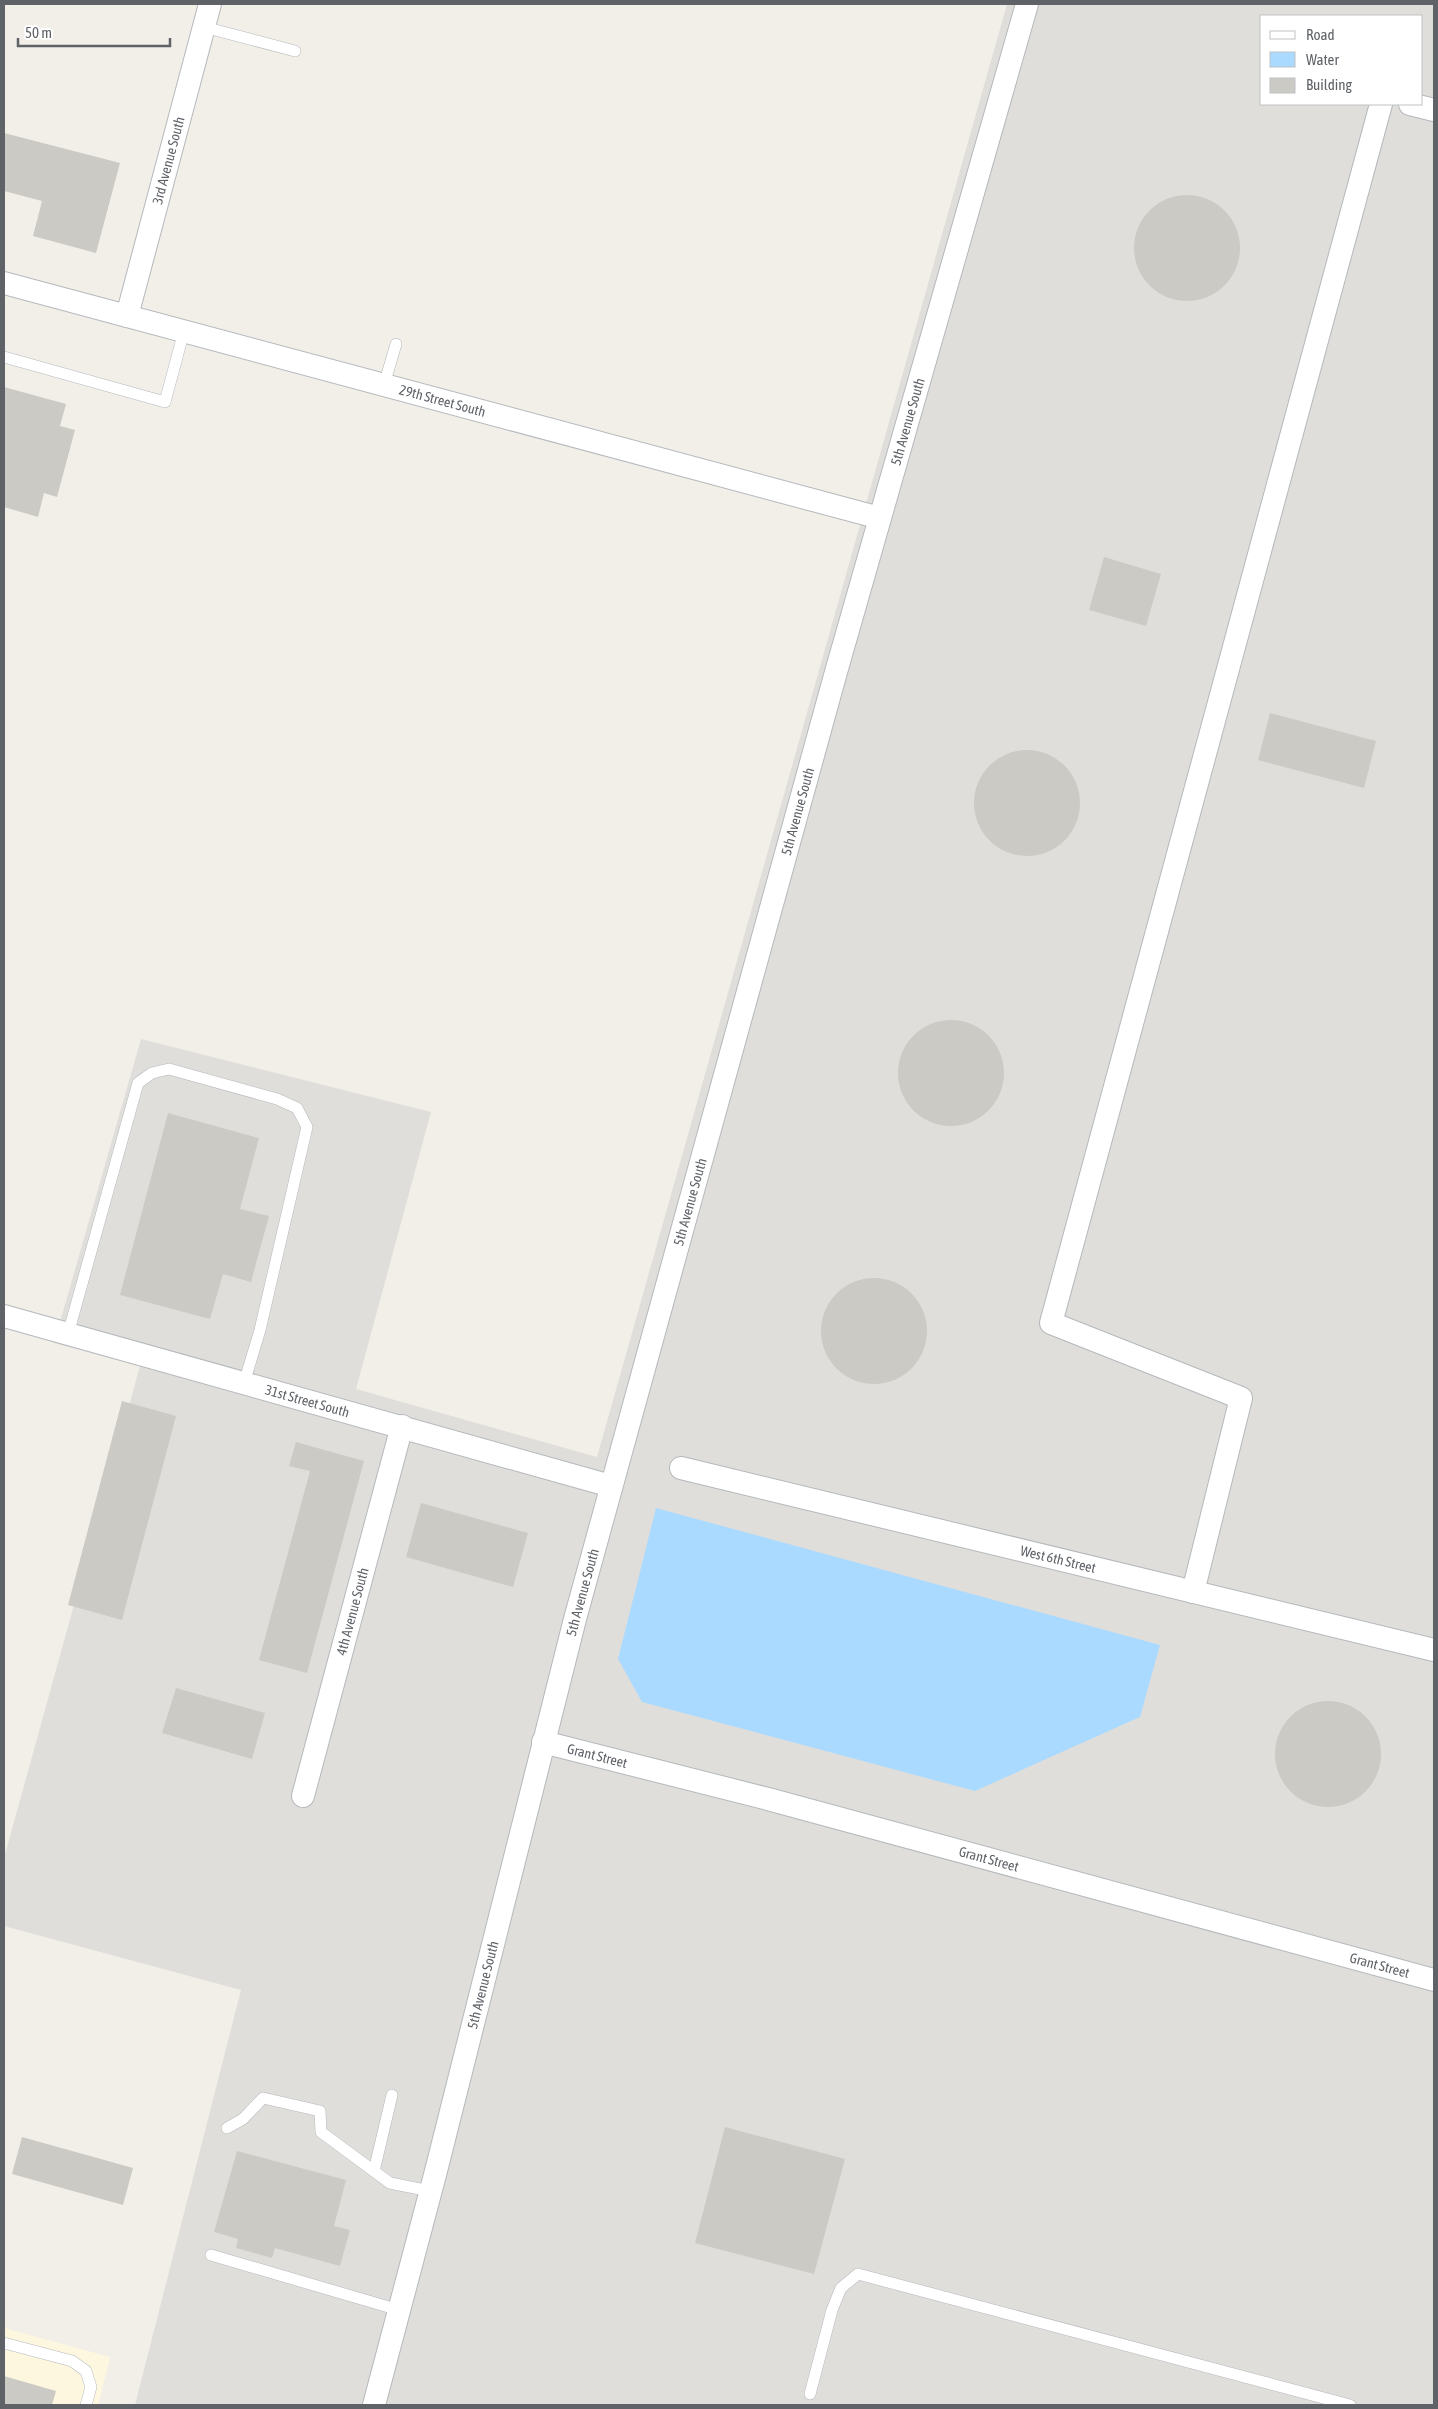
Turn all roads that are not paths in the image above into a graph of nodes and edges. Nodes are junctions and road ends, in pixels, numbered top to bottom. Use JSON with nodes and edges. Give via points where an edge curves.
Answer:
{"nodes":[{"id":1,"x":210,"y":4,"type":"edge"},
{"id":2,"x":1027,"y":4,"type":"edge"},
{"id":3,"x":204,"y":27,"type":"junction"},
{"id":4,"x":296,"y":51,"type":"dead end"},
{"id":5,"x":1381,"y":105,"type":"edge"},
{"id":6,"x":1414,"y":105,"type":"edge"},
{"id":7,"x":1434,"y":110,"type":"edge"},
{"id":8,"x":4,"y":283,"type":"edge"},
{"id":9,"x":127,"y":316,"type":"junction"},
{"id":10,"x":184,"y":331,"type":"junction"},
{"id":11,"x":396,"y":344,"type":"dead end"},
{"id":12,"x":4,"y":357,"type":"edge"},
{"id":13,"x":384,"y":385,"type":"junction"},
{"id":14,"x":880,"y":518,"type":"junction"},
{"id":15,"x":4,"y":1316,"type":"edge"},
{"id":16,"x":68,"y":1334,"type":"junction"},
{"id":17,"x":244,"y":1383,"type":"junction"},
{"id":18,"x":402,"y":1426,"type":"junction"},
{"id":19,"x":681,"y":1468,"type":"dead end"},
{"id":20,"x":612,"y":1486,"type":"junction"},
{"id":21,"x":1193,"y":1592,"type":"junction"},
{"id":22,"x":1434,"y":1650,"type":"edge"},
{"id":23,"x":543,"y":1742,"type":"junction"},
{"id":24,"x":303,"y":1796,"type":"dead end"},
{"id":25,"x":1434,"y":1980,"type":"edge"},
{"id":26,"x":392,"y":2095,"type":"dead end"},
{"id":27,"x":227,"y":2128,"type":"dead end"},
{"id":28,"x":374,"y":2172,"type":"junction"},
{"id":29,"x":430,"y":2191,"type":"junction"},
{"id":30,"x":211,"y":2256,"type":"dead end"},
{"id":31,"x":399,"y":2310,"type":"junction"},
{"id":32,"x":4,"y":2343,"type":"edge"},
{"id":33,"x":810,"y":2394,"type":"dead end"},
{"id":34,"x":86,"y":2405,"type":"edge"},
{"id":35,"x":374,"y":2405,"type":"edge"},
{"id":36,"x":1350,"y":2405,"type":"edge"}],
"edges":[{"from":1,"to":3,"type":"street","name":"3rd Avenue South"},
{"from":2,"to":14,"type":"street","name":"5th Avenue South"},
{"from":3,"to":4,"type":"lane"},
{"from":3,"to":9,"type":"street","name":"3rd Avenue South"},
{"from":5,"to":21,"type":"street","via":[[1051,1323],[1241,1398]]},
{"from":6,"to":7,"type":"street"},
{"from":8,"to":9,"type":"street","name":"29th Street South"},
{"from":9,"to":10,"type":"street","name":"29th Street South"},
{"from":10,"to":12,"type":"lane","via":[[164,402]]},
{"from":10,"to":13,"type":"street","name":"29th Street South"},
{"from":11,"to":13,"type":"lane"},
{"from":13,"to":14,"type":"street","name":"29th Street South"},
{"from":14,"to":20,"type":"street","name":"5th Avenue South"},
{"from":15,"to":16,"type":"street","name":"31st Street South"},
{"from":16,"to":17,"type":"street","name":"31st Street South"},
{"from":16,"to":17,"type":"lane","via":[[138,1083],[152,1073],[169,1069],[277,1099],[297,1108],[307,1127],[260,1330]]},
{"from":17,"to":18,"type":"street","name":"31st Street South"},
{"from":18,"to":20,"type":"street","name":"31st Street South"},
{"from":18,"to":24,"type":"street","name":"4th Avenue South"},
{"from":19,"to":21,"type":"street","name":"West 6th Street"},
{"from":20,"to":23,"type":"street","name":"5th Avenue South"},
{"from":21,"to":22,"type":"street","name":"West 6th Street"},
{"from":23,"to":25,"type":"street","name":"Grant Street"},
{"from":23,"to":29,"type":"street","name":"5th Avenue South"},
{"from":26,"to":28,"type":"lane"},
{"from":27,"to":28,"type":"lane","via":[[243,2119],[263,2098],[320,2111],[321,2132]]},
{"from":28,"to":29,"type":"lane","via":[[390,2183]]},
{"from":29,"to":31,"type":"street","name":"5th Avenue South"},
{"from":30,"to":31,"type":"lane"},
{"from":31,"to":35,"type":"street","name":"5th Avenue South"},
{"from":32,"to":34,"type":"lane","via":[[72,2361],[86,2371],[91,2387]]},
{"from":33,"to":36,"type":"lane","via":[[832,2310],[841,2288],[858,2274]]}]}
